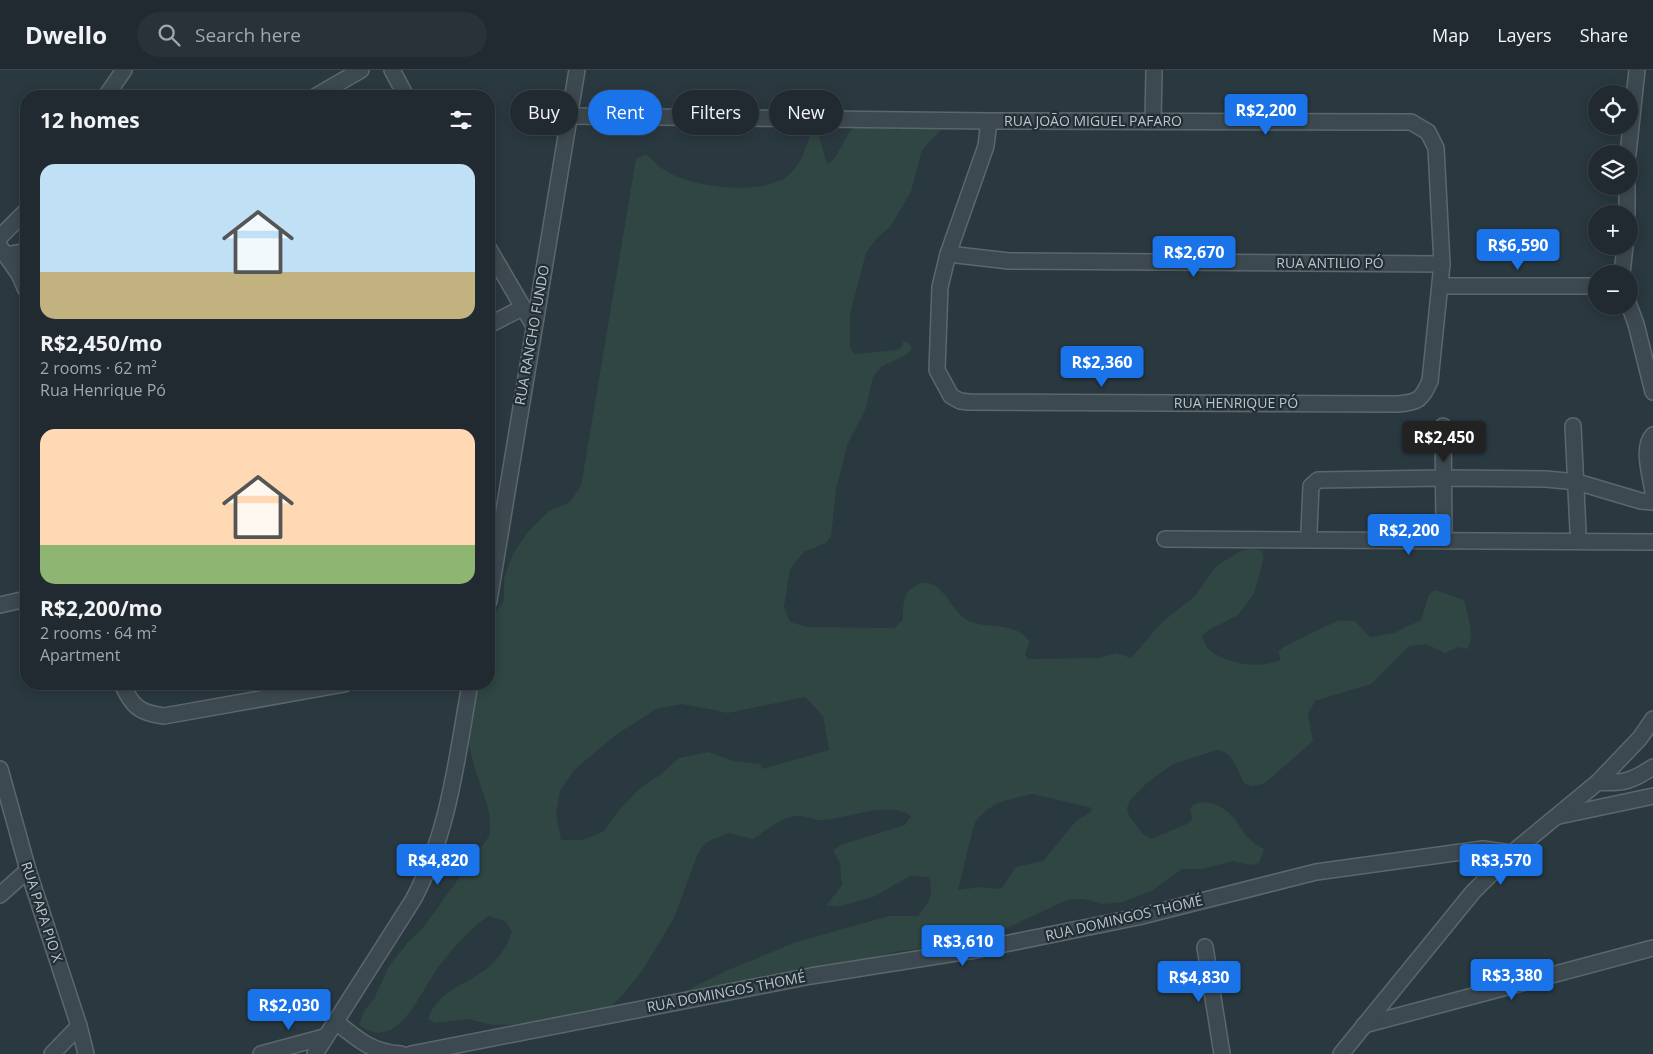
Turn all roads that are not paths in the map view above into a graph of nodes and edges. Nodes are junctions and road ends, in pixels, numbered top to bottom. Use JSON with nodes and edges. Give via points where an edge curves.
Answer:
{"nodes":[{"id":1,"x":124,"y":70,"type":"edge"},
{"id":2,"x":361,"y":70,"type":"edge"},
{"id":3,"x":392,"y":70,"type":"edge"},
{"id":4,"x":577,"y":70,"type":"edge"},
{"id":5,"x":1154,"y":70,"type":"edge"},
{"id":6,"x":1636,"y":70,"type":"edge"},
{"id":7,"x":110,"y":90,"type":"edge"},
{"id":8,"x":326,"y":90,"type":"edge"},
{"id":9,"x":403,"y":90,"type":"edge"},
{"id":10,"x":574,"y":90,"type":"edge"},
{"id":11,"x":578,"y":116,"type":"edge"},
{"id":12,"x":1153,"y":121,"type":"junction"},
{"id":13,"x":989,"y":122,"type":"junction"},
{"id":14,"x":567,"y":135,"type":"edge"},
{"id":15,"x":1629,"y":145,"type":"edge"},
{"id":16,"x":20,"y":217,"type":"edge"},
{"id":17,"x":0,"y":237,"type":"edge"},
{"id":18,"x":3,"y":251,"type":"edge"},
{"id":19,"x":20,"y":251,"type":"edge"},
{"id":20,"x":948,"y":254,"type":"junction"},
{"id":21,"x":495,"y":260,"type":"edge"},
{"id":22,"x":1442,"y":264,"type":"junction"},
{"id":23,"x":20,"y":276,"type":"edge"},
{"id":24,"x":1440,"y":286,"type":"junction"},
{"id":25,"x":1588,"y":286,"type":"edge"},
{"id":26,"x":522,"y":308,"type":"junction"},
{"id":27,"x":1633,"y":315,"type":"edge"},
{"id":28,"x":495,"y":322,"type":"edge"},
{"id":29,"x":534,"y":326,"type":"junction"},
{"id":30,"x":1653,"y":392,"type":"edge"},
{"id":31,"x":1443,"y":426,"type":"dead end"},
{"id":32,"x":1573,"y":426,"type":"dead end"},
{"id":33,"x":1653,"y":435,"type":"edge"},
{"id":34,"x":1443,"y":478,"type":"junction"},
{"id":35,"x":1577,"y":482,"type":"junction"},
{"id":36,"x":1653,"y":492,"type":"edge"},
{"id":37,"x":1653,"y":502,"type":"edge"},
{"id":38,"x":1444,"y":530,"type":"dead end"},
{"id":39,"x":1309,"y":531,"type":"dead end"},
{"id":40,"x":1578,"y":531,"type":"dead end"},
{"id":41,"x":1165,"y":539,"type":"dead end"},
{"id":42,"x":1653,"y":542,"type":"edge"},
{"id":43,"x":495,"y":564,"type":"edge"},
{"id":44,"x":20,"y":600,"type":"edge"},
{"id":45,"x":0,"y":605,"type":"edge"},
{"id":46,"x":125,"y":690,"type":"edge"},
{"id":47,"x":310,"y":690,"type":"edge"},
{"id":48,"x":469,"y":690,"type":"edge"},
{"id":49,"x":1653,"y":719,"type":"edge"},
{"id":50,"x":1653,"y":766,"type":"edge"},
{"id":51,"x":0,"y":768,"type":"edge"},
{"id":52,"x":1598,"y":782,"type":"junction"},
{"id":53,"x":1653,"y":796,"type":"edge"},
{"id":54,"x":1557,"y":816,"type":"junction"},
{"id":55,"x":6,"y":818,"type":"edge"},
{"id":56,"x":1512,"y":853,"type":"junction"},
{"id":57,"x":28,"y":870,"type":"junction"},
{"id":58,"x":0,"y":895,"type":"edge"},
{"id":59,"x":1205,"y":947,"type":"dead end"},
{"id":60,"x":1653,"y":948,"type":"edge"},
{"id":61,"x":335,"y":1022,"type":"junction"},
{"id":62,"x":1364,"y":1025,"type":"junction"},
{"id":63,"x":79,"y":1026,"type":"junction"},
{"id":64,"x":324,"y":1037,"type":"junction"},
{"id":65,"x":52,"y":1054,"type":"edge"},
{"id":66,"x":86,"y":1054,"type":"edge"},
{"id":67,"x":261,"y":1054,"type":"edge"},
{"id":68,"x":315,"y":1054,"type":"edge"},
{"id":69,"x":401,"y":1054,"type":"edge"},
{"id":70,"x":411,"y":1054,"type":"edge"},
{"id":71,"x":1222,"y":1054,"type":"edge"},
{"id":72,"x":1341,"y":1054,"type":"edge"}],
"edges":[{"from":1,"to":7,"type":"street"},
{"from":2,"to":8,"type":"street"},
{"from":3,"to":9,"type":"street"},
{"from":4,"to":10,"type":"street","name":"RUA RANCHO FUNDO"},
{"from":5,"to":12,"type":"street"},
{"from":6,"to":15,"type":"street"},
{"from":11,"to":13,"type":"street","name":"RUA JOÃO MIGUEL PAFARO"},
{"from":12,"to":13,"type":"street","name":"RUA JOÃO MIGUEL PAFARO"},
{"from":12,"to":22,"type":"street","name":"RUA JOÃO MIGUEL PAFARO","via":[[1411,122],[1420,125],[1428,132],[1436,148]]},
{"from":13,"to":20,"type":"street","name":"RUA HENRIQUE PÓ","via":[[986,146]]},
{"from":14,"to":29,"type":"street","name":"RUA RANCHO FUNDO"},
{"from":16,"to":17,"type":"street"},
{"from":18,"to":19,"type":"street"},
{"from":18,"to":23,"type":"street"},
{"from":20,"to":22,"type":"street","name":"RUA ANTILIO PÓ","via":[[1009,261]]},
{"from":20,"to":24,"type":"street","name":"RUA HENRIQUE PÓ","via":[[940,287],[937,370],[951,396],[969,402],[1414,403],[1422,397],[1430,381]]},
{"from":21,"to":26,"type":"street"},
{"from":22,"to":24,"type":"street","name":"RUA JOÃO MIGUEL PAFARO"},
{"from":24,"to":25,"type":"street"},
{"from":26,"to":28,"type":"street"},
{"from":26,"to":29,"type":"street"},
{"from":27,"to":30,"type":"street"},
{"from":29,"to":43,"type":"street","name":"RUA RANCHO FUNDO"},
{"from":31,"to":34,"type":"street"},
{"from":32,"to":35,"type":"street"},
{"from":33,"to":36,"type":"street","via":[[1647,449]]},
{"from":34,"to":35,"type":"street"},
{"from":34,"to":38,"type":"street"},
{"from":34,"to":39,"type":"street","via":[[1318,480],[1311,486]]},
{"from":35,"to":37,"type":"street","via":[[1641,502]]},
{"from":35,"to":40,"type":"street"},
{"from":41,"to":42,"type":"street"},
{"from":44,"to":45,"type":"street"},
{"from":46,"to":47,"type":"street","via":[[129,699],[147,714],[164,716]]},
{"from":48,"to":61,"type":"street","via":[[448,803],[427,874],[414,900]]},
{"from":49,"to":52,"type":"street","via":[[1640,738]]},
{"from":50,"to":52,"type":"street","via":[[1631,780]]},
{"from":51,"to":55,"type":"street","name":"RUA PAPA PIO X"},
{"from":52,"to":54,"type":"street"},
{"from":53,"to":54,"type":"street"},
{"from":54,"to":56,"type":"street"},
{"from":55,"to":57,"type":"street","name":"RUA PAPA PIO X"},
{"from":56,"to":62,"type":"street","via":[[1473,892]]},
{"from":56,"to":70,"type":"street","name":"RUA DOMINGOS THOMÉ","via":[[1483,849],[1316,872],[1138,917],[975,950],[811,976]]},
{"from":57,"to":58,"type":"street"},
{"from":57,"to":63,"type":"street","name":"RUA PAPA PIO X"},
{"from":59,"to":71,"type":"street"},
{"from":60,"to":62,"type":"street"},
{"from":61,"to":64,"type":"street"},
{"from":61,"to":69,"type":"street","via":[[372,1048]]},
{"from":62,"to":72,"type":"street"},
{"from":63,"to":65,"type":"street"},
{"from":63,"to":66,"type":"street","name":"RUA PAPA PIO X"},
{"from":64,"to":67,"type":"street"},
{"from":64,"to":68,"type":"street"}]}
